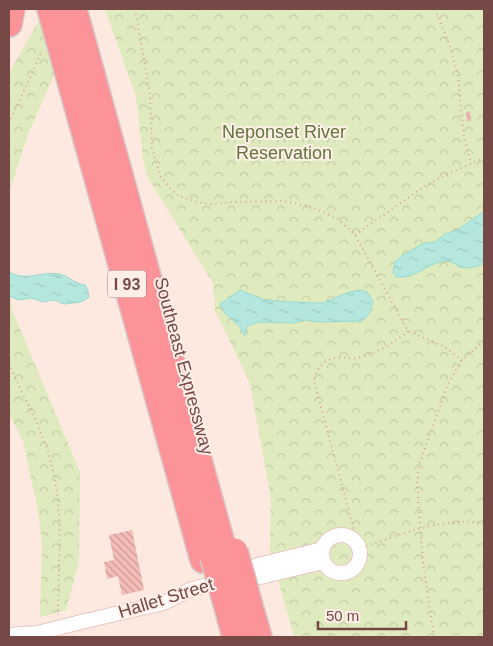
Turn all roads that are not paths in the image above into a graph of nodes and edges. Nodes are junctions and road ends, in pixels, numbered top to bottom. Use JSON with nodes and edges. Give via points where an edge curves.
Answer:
{"nodes":[{"id":1,"x":12,"y":9,"type":"edge"},
{"id":2,"x":50,"y":9,"type":"edge"},
{"id":3,"x":62,"y":9,"type":"edge"},
{"id":4,"x":74,"y":9,"type":"edge"},
{"id":5,"x":85,"y":9,"type":"edge"},
{"id":6,"x":9,"y":24,"type":"edge"},
{"id":7,"x":219,"y":555,"type":"junction"},
{"id":8,"x":323,"y":555,"type":"junction"},
{"id":9,"x":236,"y":626,"type":"edge"},
{"id":10,"x":9,"y":635,"type":"edge"},
{"id":11,"x":259,"y":637,"type":"edge"}],
"edges":[{"from":1,"to":6,"type":"highway"},
{"from":2,"to":7,"type":"highway","name":"Southeast Expressway","number":"I 93"},
{"from":3,"to":7,"type":"highway","number":"I 93"},
{"from":4,"to":7,"type":"highway","number":"I 93"},
{"from":5,"to":7,"type":"highway","name":"Southeast Expressway","number":"I 93"},
{"from":7,"to":9,"type":"highway","name":"Southeast Expressway","number":"I 93","bridge":true},
{"from":7,"to":9,"type":"highway","name":"Southeast Expressway","number":"I 93"},
{"from":8,"to":8,"type":"street","name":"Hallet Street","via":[[326,566],[336,572],[346,572],[357,563],[360,554],[352,539],[341,535],[329,539]]},
{"from":8,"to":10,"type":"street","name":"Hallet Street","via":[[258,565],[235,577],[190,590],[163,603],[38,633]]},
{"from":9,"to":11,"type":"highway","name":"Southeast Expressway","number":"I 93"}]}
